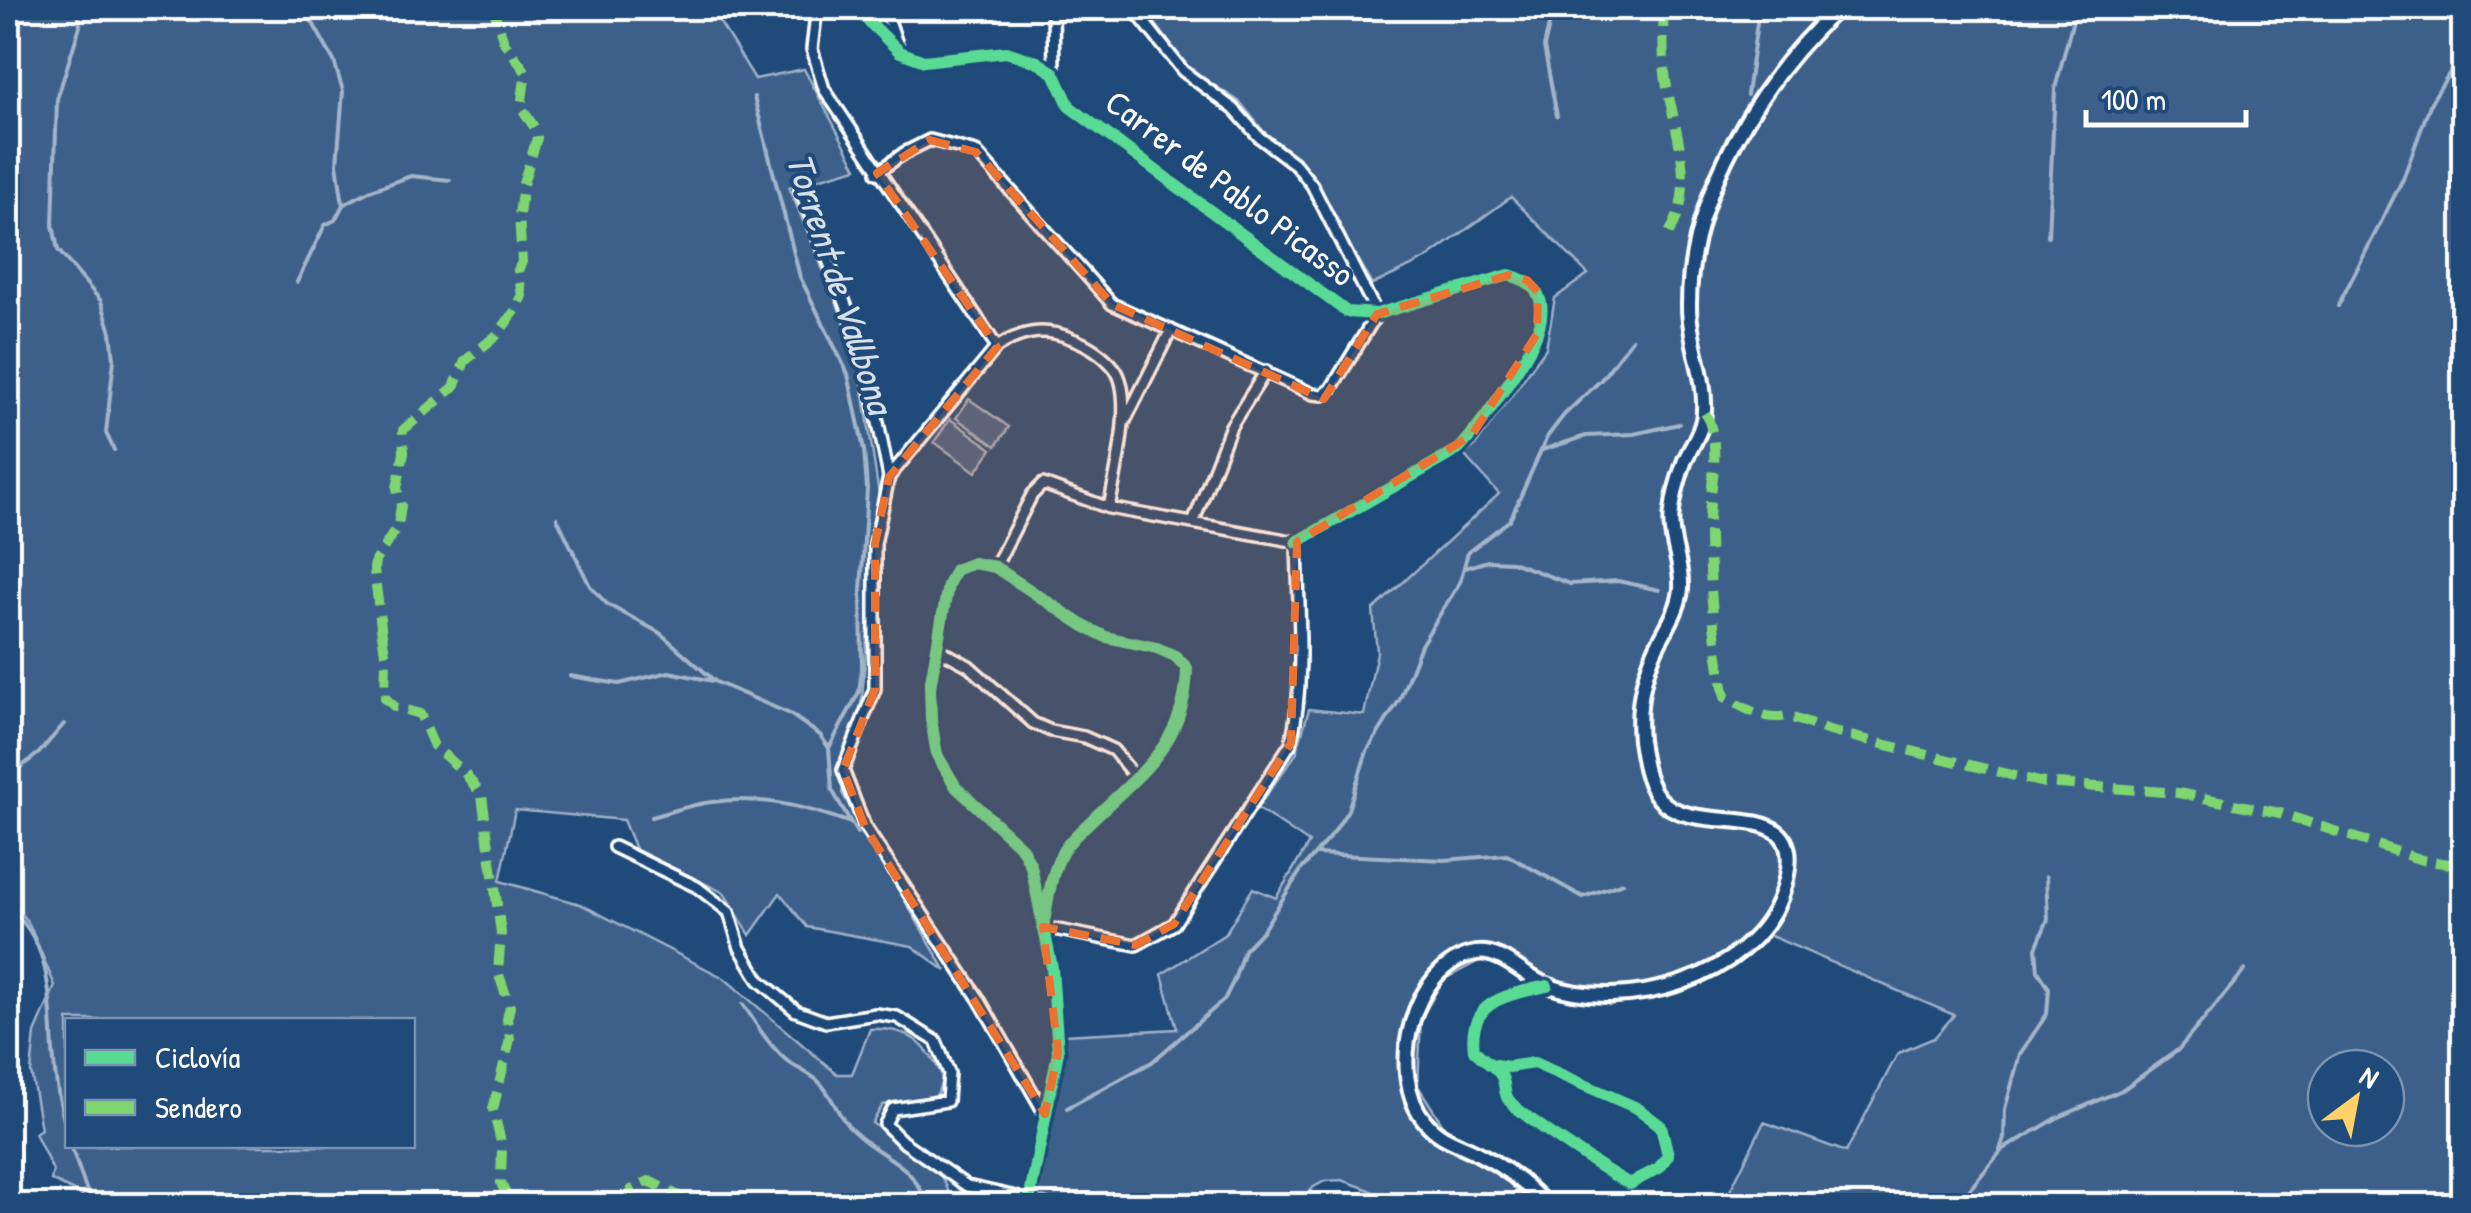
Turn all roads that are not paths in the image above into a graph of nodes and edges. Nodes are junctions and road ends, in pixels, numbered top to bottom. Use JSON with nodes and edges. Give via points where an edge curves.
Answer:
{"nodes":[{"id":1,"x":856,"y":8,"type":"edge"},
{"id":2,"x":884,"y":8,"type":"edge"},
{"id":3,"x":1053,"y":8,"type":"edge"},
{"id":4,"x":1134,"y":8,"type":"edge"},
{"id":5,"x":1838,"y":8,"type":"edge"},
{"id":6,"x":816,"y":15,"type":"dead end"},
{"id":7,"x":900,"y":52,"type":"junction"},
{"id":8,"x":1054,"y":73,"type":"junction"},
{"id":9,"x":876,"y":172,"type":"junction"},
{"id":10,"x":800,"y":190,"type":"dead end"},
{"id":11,"x":1377,"y":314,"type":"junction"},
{"id":12,"x":1171,"y":330,"type":"junction"},
{"id":13,"x":997,"y":348,"type":"junction"},
{"id":14,"x":1266,"y":371,"type":"junction"},
{"id":15,"x":1125,"y":422,"type":"junction"},
{"id":16,"x":889,"y":477,"type":"junction"},
{"id":17,"x":1109,"y":508,"type":"junction"},
{"id":18,"x":1193,"y":522,"type":"junction"},
{"id":19,"x":1296,"y":542,"type":"junction"},
{"id":20,"x":995,"y":568,"type":"junction"},
{"id":21,"x":936,"y":648,"type":"junction"},
{"id":22,"x":1136,"y":778,"type":"junction"},
{"id":23,"x":614,"y":847,"type":"dead end"},
{"id":24,"x":1043,"y":927,"type":"junction"},
{"id":25,"x":1547,"y":986,"type":"junction"},
{"id":26,"x":1489,"y":1064,"type":"junction"},
{"id":27,"x":1046,"y":1114,"type":"junction"},
{"id":28,"x":1028,"y":1203,"type":"edge"},
{"id":29,"x":1547,"y":1206,"type":"edge"}],
"edges":[{"from":1,"to":7,"type":"street"},
{"from":2,"to":7,"type":"street"},
{"from":3,"to":8,"type":"street"},
{"from":4,"to":11,"type":"street","via":[[1183,71],[1304,175]]},
{"from":5,"to":25,"type":"main road","via":[[1773,80],[1703,213],[1689,309],[1704,412],[1672,508],[1680,597],[1650,663],[1640,712],[1644,764],[1657,796],[1677,812],[1774,830],[1789,860],[1781,896],[1740,950],[1671,987],[1624,994]]},
{"from":6,"to":9,"type":"street","via":[[812,50],[824,89]]},
{"from":7,"to":8,"type":"street","via":[[924,61],[1006,52]]},
{"from":8,"to":11,"type":"street","name":"Carrer de Pablo Picasso","via":[[1070,106],[1126,148],[1347,312]]},
{"from":9,"to":12,"type":"street","via":[[930,140],[976,152],[1112,304]]},
{"from":9,"to":13,"type":"street"},
{"from":10,"to":16,"type":"street","via":[[864,348]]},
{"from":11,"to":14,"type":"street","via":[[1323,395]]},
{"from":11,"to":19,"type":"street","via":[[1509,275],[1527,280],[1541,306],[1532,349],[1459,449]]},
{"from":12,"to":14,"type":"street"},
{"from":12,"to":15,"type":"street"},
{"from":13,"to":15,"type":"street","via":[[1020,333],[1057,332],[1088,345],[1117,372]]},
{"from":13,"to":16,"type":"street"},
{"from":14,"to":18,"type":"street","via":[[1231,426]]},
{"from":15,"to":17,"type":"street"},
{"from":16,"to":27,"type":"street","via":[[874,544],[875,689],[843,770],[865,827]]},
{"from":17,"to":18,"type":"street"},
{"from":17,"to":20,"type":"street","via":[[1043,484]]},
{"from":18,"to":19,"type":"street"},
{"from":19,"to":24,"type":"street","via":[[1299,648],[1292,743],[1174,924],[1136,945]]},
{"from":20,"to":21,"type":"street","via":[[973,563],[955,570]]},
{"from":20,"to":22,"type":"street","via":[[1084,626],[1156,648],[1187,668],[1178,725]]},
{"from":21,"to":22,"type":"street","via":[[969,666],[1033,723],[1114,750]]},
{"from":21,"to":24,"type":"street","via":[[930,687],[938,755],[956,787],[1022,848]]},
{"from":22,"to":24,"type":"street","via":[[1063,850]]},
{"from":23,"to":28,"type":"street","via":[[697,887],[729,912],[759,980],[796,1011],[826,1022],[896,1017],[936,1041],[949,1074],[947,1101],[893,1109],[885,1124],[967,1186]]},
{"from":24,"to":27,"type":"street","via":[[1058,1052]]},
{"from":25,"to":26,"type":"street","via":[[1516,993],[1476,1017],[1474,1050]]},
{"from":25,"to":29,"type":"main road","via":[[1487,953],[1454,961],[1416,1009],[1408,1060],[1414,1104],[1431,1129],[1507,1170]]},
{"from":26,"to":26,"type":"street","via":[[1534,1063],[1637,1108],[1661,1126],[1668,1156],[1630,1184],[1608,1173],[1508,1100],[1504,1080]]},
{"from":27,"to":28,"type":"street"}]}
